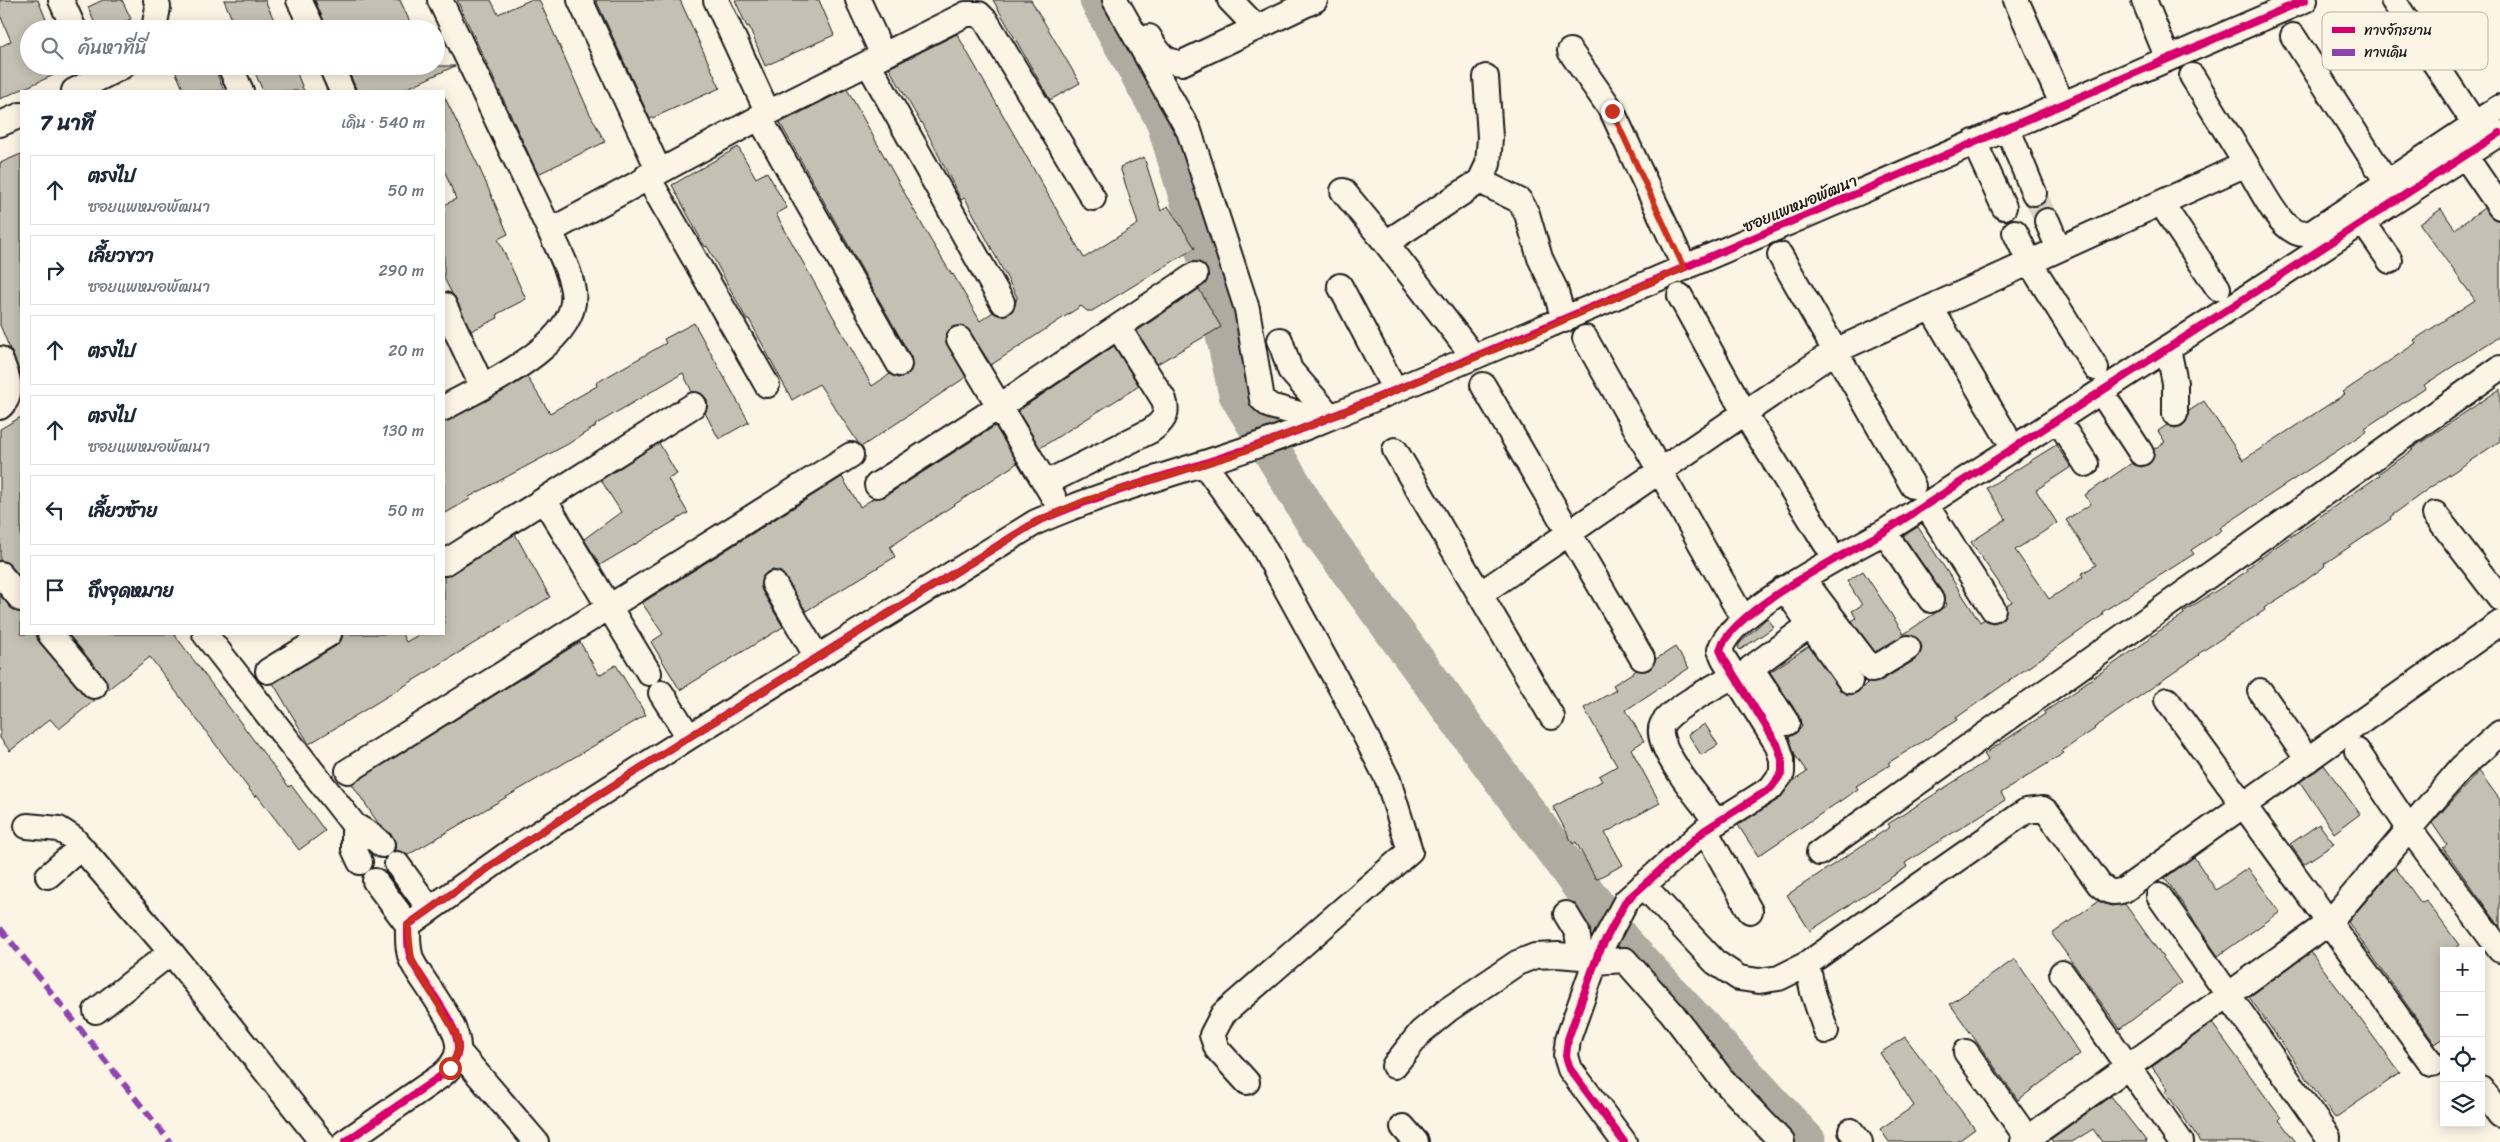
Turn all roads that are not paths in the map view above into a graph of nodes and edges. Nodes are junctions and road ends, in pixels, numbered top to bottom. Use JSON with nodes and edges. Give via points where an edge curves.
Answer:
{"nodes":[{"id":1,"x":61,"y":0,"type":"edge"},
{"id":2,"x":156,"y":0,"type":"edge"},
{"id":3,"x":299,"y":0,"type":"edge"},
{"id":4,"x":440,"y":0,"type":"edge"},
{"id":5,"x":580,"y":0,"type":"edge"},
{"id":6,"x":716,"y":0,"type":"edge"},
{"id":7,"x":858,"y":0,"type":"edge"},
{"id":8,"x":1115,"y":0,"type":"edge"},
{"id":9,"x":1130,"y":0,"type":"edge"},
{"id":10,"x":1230,"y":0,"type":"edge"},
{"id":11,"x":1315,"y":0,"type":"edge"},
{"id":12,"x":2016,"y":0,"type":"edge"},
{"id":13,"x":2144,"y":0,"type":"edge"},
{"id":14,"x":2305,"y":0,"type":"edge"},
{"id":15,"x":2393,"y":0,"type":"edge"},
{"id":16,"x":2275,"y":6,"type":"edge"},
{"id":17,"x":2401,"y":12,"type":"edge"},
{"id":18,"x":70,"y":20,"type":"edge"},
{"id":19,"x":156,"y":20,"type":"edge"},
{"id":20,"x":309,"y":20,"type":"edge"},
{"id":21,"x":1257,"y":28,"type":"junction"},
{"id":22,"x":2293,"y":36,"type":"dead end"},
{"id":23,"x":1570,"y":51,"type":"dead end"},
{"id":24,"x":875,"y":59,"type":"junction"},
{"id":25,"x":2168,"y":59,"type":"junction"},
{"id":26,"x":2439,"y":70,"type":"edge"},
{"id":27,"x":234,"y":75,"type":"edge"},
{"id":28,"x":334,"y":75,"type":"edge"},
{"id":29,"x":108,"y":76,"type":"edge"},
{"id":30,"x":2192,"y":76,"type":"dead end"},
{"id":31,"x":1486,"y":77,"type":"dead end"},
{"id":32,"x":76,"y":90,"type":"edge"},
{"id":33,"x":241,"y":90,"type":"edge"},
{"id":34,"x":342,"y":90,"type":"edge"},
{"id":35,"x":2062,"y":104,"type":"junction"},
{"id":36,"x":2500,"y":108,"type":"edge"},
{"id":37,"x":764,"y":115,"type":"junction"},
{"id":38,"x":2475,"y":124,"type":"junction"},
{"id":39,"x":2007,"y":127,"type":"junction"},
{"id":40,"x":2500,"y":133,"type":"edge"},
{"id":41,"x":1974,"y":142,"type":"junction"},
{"id":42,"x":2465,"y":156,"type":"junction"},
{"id":43,"x":2246,"y":164,"type":"junction"},
{"id":44,"x":653,"y":174,"type":"junction"},
{"id":45,"x":1480,"y":181,"type":"junction"},
{"id":46,"x":2387,"y":182,"type":"junction"},
{"id":47,"x":1343,"y":192,"type":"dead end"},
{"id":48,"x":2034,"y":193,"type":"tunnel mouth"},
{"id":49,"x":1093,"y":198,"type":"dead end"},
{"id":50,"x":2160,"y":203,"type":"junction"},
{"id":51,"x":2500,"y":206,"type":"edge"},
{"id":52,"x":2004,"y":207,"type":"dead end"},
{"id":53,"x":2047,"y":220,"type":"tunnel mouth"},
{"id":54,"x":2363,"y":222,"type":"junction"},
{"id":55,"x":550,"y":231,"type":"junction"},
{"id":56,"x":2015,"y":232,"type":"dead end"},
{"id":57,"x":1386,"y":243,"type":"junction"},
{"id":58,"x":2059,"y":249,"type":"junction"},
{"id":59,"x":1780,"y":255,"type":"dead end"},
{"id":60,"x":2390,"y":261,"type":"dead end"},
{"id":61,"x":2030,"y":263,"type":"junction"},
{"id":62,"x":1684,"y":268,"type":"junction"},
{"id":63,"x":1195,"y":275,"type":"dead end"},
{"id":64,"x":1340,"y":286,"type":"dead end"},
{"id":65,"x":2218,"y":288,"type":"dead end"},
{"id":66,"x":1680,"y":296,"type":"dead end"},
{"id":67,"x":1002,"y":302,"type":"dead end"},
{"id":68,"x":445,"y":308,"type":"edge"},
{"id":69,"x":1931,"y":308,"type":"junction"},
{"id":70,"x":1564,"y":320,"type":"junction"},
{"id":71,"x":1118,"y":327,"type":"junction"},
{"id":72,"x":1585,"y":338,"type":"dead end"},
{"id":73,"x":959,"y":339,"type":"dead end"},
{"id":74,"x":1280,"y":340,"type":"dead end"},
{"id":75,"x":2168,"y":348,"type":"junction"},
{"id":76,"x":1835,"y":351,"type":"junction"},
{"id":77,"x":1474,"y":358,"type":"junction"},
{"id":78,"x":0,"y":359,"type":"edge"},
{"id":79,"x":898,"y":364,"type":"dead end"},
{"id":80,"x":2096,"y":368,"type":"dead end"},
{"id":81,"x":2500,"y":368,"type":"edge"},
{"id":82,"x":767,"y":385,"type":"dead end"},
{"id":83,"x":1483,"y":385,"type":"dead end"},
{"id":84,"x":482,"y":386,"type":"junction"},
{"id":85,"x":1395,"y":390,"type":"junction"},
{"id":86,"x":2100,"y":392,"type":"junction"},
{"id":87,"x":694,"y":406,"type":"dead end"},
{"id":88,"x":1000,"y":406,"type":"junction"},
{"id":89,"x":0,"y":407,"type":"edge"},
{"id":90,"x":445,"y":407,"type":"edge"},
{"id":91,"x":1745,"y":414,"type":"junction"},
{"id":92,"x":2175,"y":414,"type":"dead end"},
{"id":93,"x":2058,"y":420,"type":"junction"},
{"id":94,"x":1317,"y":423,"type":"junction"},
{"id":95,"x":2005,"y":434,"type":"dead end"},
{"id":96,"x":1395,"y":450,"type":"dead end"},
{"id":97,"x":2141,"y":453,"type":"dead end"},
{"id":98,"x":851,"y":455,"type":"dead end"},
{"id":99,"x":1204,"y":464,"type":"junction"},
{"id":100,"x":2086,"y":464,"type":"dead end"},
{"id":101,"x":1660,"y":472,"type":"junction"},
{"id":102,"x":1046,"y":483,"type":"junction"},
{"id":103,"x":877,"y":485,"type":"dead end"},
{"id":104,"x":1913,"y":486,"type":"dead end"},
{"id":105,"x":545,"y":500,"type":"junction"},
{"id":106,"x":1926,"y":505,"type":"junction"},
{"id":107,"x":1062,"y":510,"type":"junction"},
{"id":108,"x":2435,"y":514,"type":"dead end"},
{"id":109,"x":1884,"y":532,"type":"junction"},
{"id":110,"x":1570,"y":533,"type":"junction"},
{"id":111,"x":1826,"y":544,"type":"dead end"},
{"id":112,"x":445,"y":562,"type":"edge"},
{"id":113,"x":0,"y":574,"type":"edge"},
{"id":114,"x":1794,"y":583,"type":"junction"},
{"id":115,"x":774,"y":584,"type":"dead end"},
{"id":116,"x":1480,"y":594,"type":"junction"},
{"id":117,"x":20,"y":598,"type":"edge"},
{"id":118,"x":2500,"y":599,"type":"edge"},
{"id":119,"x":1931,"y":600,"type":"dead end"},
{"id":120,"x":1736,"y":606,"type":"dead end"},
{"id":121,"x":610,"y":607,"type":"junction"},
{"id":122,"x":1993,"y":609,"type":"dead end"},
{"id":123,"x":2500,"y":623,"type":"edge"},
{"id":124,"x":1810,"y":625,"type":"junction"},
{"id":125,"x":51,"y":635,"type":"edge"},
{"id":126,"x":206,"y":635,"type":"edge"},
{"id":127,"x":327,"y":635,"type":"edge"},
{"id":128,"x":1908,"y":648,"type":"dead end"},
{"id":129,"x":817,"y":657,"type":"junction"},
{"id":130,"x":1642,"y":658,"type":"dead end"},
{"id":131,"x":268,"y":671,"type":"dead end"},
{"id":132,"x":649,"y":672,"type":"dead end"},
{"id":133,"x":1735,"y":675,"type":"junction"},
{"id":134,"x":1850,"y":680,"type":"dead end"},
{"id":135,"x":94,"y":686,"type":"dead end"},
{"id":136,"x":2260,"y":691,"type":"dead end"},
{"id":137,"x":661,"y":693,"type":"dead end"},
{"id":138,"x":2167,"y":700,"type":"dead end"},
{"id":139,"x":1552,"y":717,"type":"dead end"},
{"id":140,"x":1787,"y":723,"type":"dead end"},
{"id":141,"x":2499,"y":736,"type":"edge"},
{"id":142,"x":689,"y":737,"type":"junction"},
{"id":143,"x":2357,"y":751,"type":"dead end"},
{"id":144,"x":2308,"y":760,"type":"junction"},
{"id":145,"x":348,"y":771,"type":"dead end"},
{"id":146,"x":2245,"y":805,"type":"junction"},
{"id":147,"x":27,"y":826,"type":"dead end"},
{"id":148,"x":354,"y":826,"type":"junction"},
{"id":149,"x":1711,"y":826,"type":"junction"},
{"id":150,"x":2409,"y":828,"type":"junction"},
{"id":151,"x":382,"y":845,"type":"dead end"},
{"id":152,"x":81,"y":847,"type":"junction"},
{"id":153,"x":1819,"y":853,"type":"dead end"},
{"id":154,"x":360,"y":862,"type":"dead end"},
{"id":155,"x":397,"y":864,"type":"dead end"},
{"id":156,"x":48,"y":876,"type":"dead end"},
{"id":157,"x":374,"y":882,"type":"dead end"},
{"id":158,"x":1635,"y":893,"type":"junction"},
{"id":159,"x":2159,"y":896,"type":"dead end"},
{"id":160,"x":429,"y":908,"type":"junction"},
{"id":161,"x":1750,"y":911,"type":"dead end"},
{"id":162,"x":1566,"y":914,"type":"dead end"},
{"id":163,"x":2330,"y":922,"type":"junction"},
{"id":164,"x":408,"y":925,"type":"junction"},
{"id":165,"x":2500,"y":950,"type":"edge"},
{"id":166,"x":171,"y":952,"type":"junction"},
{"id":167,"x":1591,"y":958,"type":"junction"},
{"id":168,"x":1807,"y":964,"type":"junction"},
{"id":169,"x":2062,"y":973,"type":"dead end"},
{"id":170,"x":2228,"y":995,"type":"junction"},
{"id":171,"x":96,"y":1011,"type":"dead end"},
{"id":172,"x":1826,"y":1031,"type":"dead end"},
{"id":173,"x":458,"y":1051,"type":"junction"},
{"id":174,"x":1966,"y":1052,"type":"dead end"},
{"id":175,"x":2432,"y":1064,"type":"dead end"},
{"id":176,"x":1394,"y":1066,"type":"dead end"},
{"id":177,"x":2129,"y":1067,"type":"junction"},
{"id":178,"x":1247,"y":1082,"type":"dead end"},
{"id":179,"x":2485,"y":1094,"type":"edge"},
{"id":180,"x":2500,"y":1115,"type":"edge"},
{"id":181,"x":371,"y":1135,"type":"edge"},
{"id":182,"x":2328,"y":1137,"type":"dead end"},
{"id":183,"x":2027,"y":1141,"type":"edge"},
{"id":184,"x":322,"y":1142,"type":"edge"},
{"id":185,"x":345,"y":1142,"type":"edge"},
{"id":186,"x":536,"y":1142,"type":"edge"},
{"id":187,"x":1624,"y":1142,"type":"edge"},
{"id":188,"x":1782,"y":1142,"type":"edge"},
{"id":189,"x":2181,"y":1142,"type":"edge"}],
"edges":[{"from":1,"to":18,"type":"street"},
{"from":2,"to":19,"type":"street"},
{"from":3,"to":20,"type":"street"},
{"from":4,"to":55,"type":"street"},
{"from":5,"to":44,"type":"street"},
{"from":6,"to":37,"type":"street"},
{"from":7,"to":24,"type":"street"},
{"from":8,"to":94,"type":"street","via":[[1189,131],[1247,309],[1262,398],[1270,406]]},
{"from":9,"to":21,"type":"street","via":[[1162,58],[1171,62],[1182,63]]},
{"from":10,"to":21,"type":"street"},
{"from":11,"to":21,"type":"street"},
{"from":12,"to":35,"type":"street"},
{"from":13,"to":25,"type":"street"},
{"from":14,"to":16,"type":"street","name":"ซอยแพหมอพัฒนา"},
{"from":15,"to":17,"type":"street"},
{"from":16,"to":25,"type":"street","name":"ซอยแพหมอพัฒนา"},
{"from":22,"to":46,"type":"street"},
{"from":23,"to":62,"type":"street","via":[[1612,111]]},
{"from":24,"to":37,"type":"street"},
{"from":24,"to":49,"type":"street","via":[[966,14],[979,14]]},
{"from":24,"to":67,"type":"street"},
{"from":25,"to":35,"type":"street","name":"ซอยแพหมอพัฒนา"},
{"from":26,"to":38,"type":"street"},
{"from":27,"to":33,"type":"street"},
{"from":28,"to":34,"type":"street"},
{"from":29,"to":32,"type":"street"},
{"from":30,"to":43,"type":"street"},
{"from":31,"to":45,"type":"street","via":[[1490,137],[1488,164]]},
{"from":35,"to":39,"type":"street","name":"ซอยแพหมอพัฒนา"},
{"from":36,"to":38,"type":"street"},
{"from":37,"to":44,"type":"street"},
{"from":37,"to":79,"type":"street"},
{"from":38,"to":46,"type":"street"},
{"from":39,"to":41,"type":"street","name":"ซอยแพหมอพัฒนา"},
{"from":39,"to":48,"type":"street"},
{"from":40,"to":42,"type":"street"},
{"from":41,"to":52,"type":"street"},
{"from":41,"to":62,"type":"street","name":"ซอยแพหมอพัฒนา"},
{"from":42,"to":51,"type":"street"},
{"from":42,"to":54,"type":"street"},
{"from":43,"to":46,"type":"street","via":[[2284,224],[2303,234],[2313,232]]},
{"from":43,"to":50,"type":"street"},
{"from":44,"to":55,"type":"street"},
{"from":44,"to":82,"type":"street"},
{"from":45,"to":57,"type":"street"},
{"from":45,"to":70,"type":"street","via":[[1520,201]]},
{"from":47,"to":57,"type":"street"},
{"from":50,"to":58,"type":"street"},
{"from":50,"to":65,"type":"street"},
{"from":53,"to":58,"type":"street"},
{"from":54,"to":60,"type":"street"},
{"from":54,"to":75,"type":"street"},
{"from":55,"to":84,"type":"street","via":[[574,292],[572,310],[550,342]]},
{"from":56,"to":61,"type":"street"},
{"from":57,"to":77,"type":"street"},
{"from":58,"to":61,"type":"street"},
{"from":59,"to":76,"type":"street"},
{"from":61,"to":69,"type":"street"},
{"from":61,"to":80,"type":"street"},
{"from":62,"to":70,"type":"street","name":"ซอยแพหมอพัฒนา"},
{"from":63,"to":71,"type":"street"},
{"from":64,"to":85,"type":"street"},
{"from":66,"to":91,"type":"street"},
{"from":68,"to":84,"type":"street"},
{"from":69,"to":76,"type":"street"},
{"from":69,"to":95,"type":"street"},
{"from":70,"to":77,"type":"street","name":"ซอยแพหมอพัฒนา"},
{"from":71,"to":88,"type":"street"},
{"from":71,"to":102,"type":"street","via":[[1164,400],[1165,417],[1150,430]]},
{"from":72,"to":101,"type":"street"},
{"from":73,"to":88,"type":"street"},
{"from":74,"to":94,"type":"street","via":[[1290,370]]},
{"from":75,"to":86,"type":"street"},
{"from":75,"to":92,"type":"street","via":[[2175,383]]},
{"from":76,"to":91,"type":"street"},
{"from":76,"to":104,"type":"street"},
{"from":77,"to":85,"type":"street","name":"ซอยแพหมอพัฒนา"},
{"from":78,"to":89,"type":"street","via":[[9,387]]},
{"from":81,"to":153,"type":"street"},
{"from":83,"to":110,"type":"street"},
{"from":84,"to":90,"type":"street"},
{"from":85,"to":94,"type":"street","name":"ซอยแพหมอพัฒนา"},
{"from":86,"to":93,"type":"street"},
{"from":86,"to":97,"type":"street"},
{"from":87,"to":105,"type":"street"},
{"from":88,"to":102,"type":"street"},
{"from":88,"to":103,"type":"street"},
{"from":91,"to":101,"type":"street"},
{"from":91,"to":111,"type":"street"},
{"from":93,"to":100,"type":"street"},
{"from":93,"to":106,"type":"street"},
{"from":94,"to":99,"type":"street","name":"ซอยแพหมอพัฒนา"},
{"from":96,"to":116,"type":"street"},
{"from":98,"to":121,"type":"street"},
{"from":99,"to":107,"type":"street"},
{"from":99,"to":178,"type":"street","via":[[1260,541],[1342,690],[1388,780],[1410,851],[1224,1014],[1212,1035],[1217,1049]]},
{"from":101,"to":110,"type":"street"},
{"from":101,"to":120,"type":"street"},
{"from":102,"to":107,"type":"street"},
{"from":105,"to":112,"type":"street"},
{"from":105,"to":121,"type":"street"},
{"from":106,"to":109,"type":"street"},
{"from":106,"to":122,"type":"street"},
{"from":107,"to":129,"type":"street","via":[[1036,522]]},
{"from":108,"to":118,"type":"street"},
{"from":109,"to":114,"type":"street"},
{"from":109,"to":119,"type":"street"},
{"from":110,"to":116,"type":"street"},
{"from":110,"to":130,"type":"street"},
{"from":113,"to":117,"type":"street"},
{"from":114,"to":124,"type":"street"},
{"from":114,"to":128,"type":"street","via":[[1872,670]]},
{"from":114,"to":133,"type":"street","via":[[1723,641],[1720,650]]},
{"from":115,"to":129,"type":"street"},
{"from":116,"to":139,"type":"street"},
{"from":121,"to":132,"type":"street"},
{"from":121,"to":145,"type":"street"},
{"from":123,"to":144,"type":"street"},
{"from":124,"to":134,"type":"street"},
{"from":124,"to":140,"type":"street","via":[[1751,668]]},
{"from":125,"to":135,"type":"street"},
{"from":126,"to":148,"type":"street"},
{"from":127,"to":131,"type":"street"},
{"from":129,"to":142,"type":"street"},
{"from":133,"to":149,"type":"street","via":[[1777,744],[1782,773],[1771,788]]},
{"from":133,"to":149,"type":"street","via":[[1671,714],[1662,726],[1662,741]]},
{"from":136,"to":144,"type":"street"},
{"from":137,"to":142,"type":"street"},
{"from":138,"to":146,"type":"street"},
{"from":141,"to":150,"type":"street","via":[[2461,768]]},
{"from":142,"to":160,"type":"street"},
{"from":143,"to":150,"type":"street"},
{"from":144,"to":146,"type":"street"},
{"from":146,"to":163,"type":"street"},
{"from":146,"to":168,"type":"street","via":[[2114,894],[2099,884],[2043,808],[2026,811]]},
{"from":147,"to":152,"type":"street","via":[[59,829]]},
{"from":148,"to":151,"type":"street"},
{"from":148,"to":154,"type":"street","via":[[354,849]]},
{"from":149,"to":158,"type":"street"},
{"from":149,"to":161,"type":"street"},
{"from":150,"to":163,"type":"street"},
{"from":150,"to":165,"type":"street"},
{"from":152,"to":156,"type":"street"},
{"from":152,"to":166,"type":"street"},
{"from":155,"to":160,"type":"street"},
{"from":157,"to":164,"type":"street"},
{"from":158,"to":167,"type":"street"},
{"from":158,"to":168,"type":"street","via":[[1739,978],[1759,981],[1779,978]]},
{"from":159,"to":170,"type":"street"},
{"from":160,"to":164,"type":"street"},
{"from":162,"to":167,"type":"street"},
{"from":163,"to":170,"type":"street"},
{"from":163,"to":175,"type":"street"},
{"from":164,"to":173,"type":"street","via":[[412,961],[450,1021],[457,1036]]},
{"from":166,"to":171,"type":"street"},
{"from":166,"to":184,"type":"street"},
{"from":167,"to":176,"type":"street","via":[[1535,956],[1518,963],[1448,1009],[1421,1032]]},
{"from":167,"to":187,"type":"street","via":[[1568,1038],[1566,1056],[1570,1069]]},
{"from":167,"to":188,"type":"street","via":[[1629,962],[1721,1078]]},
{"from":168,"to":172,"type":"street"},
{"from":169,"to":177,"type":"street"},
{"from":170,"to":177,"type":"street"},
{"from":170,"to":182,"type":"street"},
{"from":173,"to":181,"type":"street","via":[[450,1068]]},
{"from":173,"to":186,"type":"street"},
{"from":174,"to":183,"type":"street"},
{"from":177,"to":183,"type":"street"},
{"from":177,"to":189,"type":"street"},
{"from":179,"to":180,"type":"street"},
{"from":181,"to":185,"type":"street"}]}
